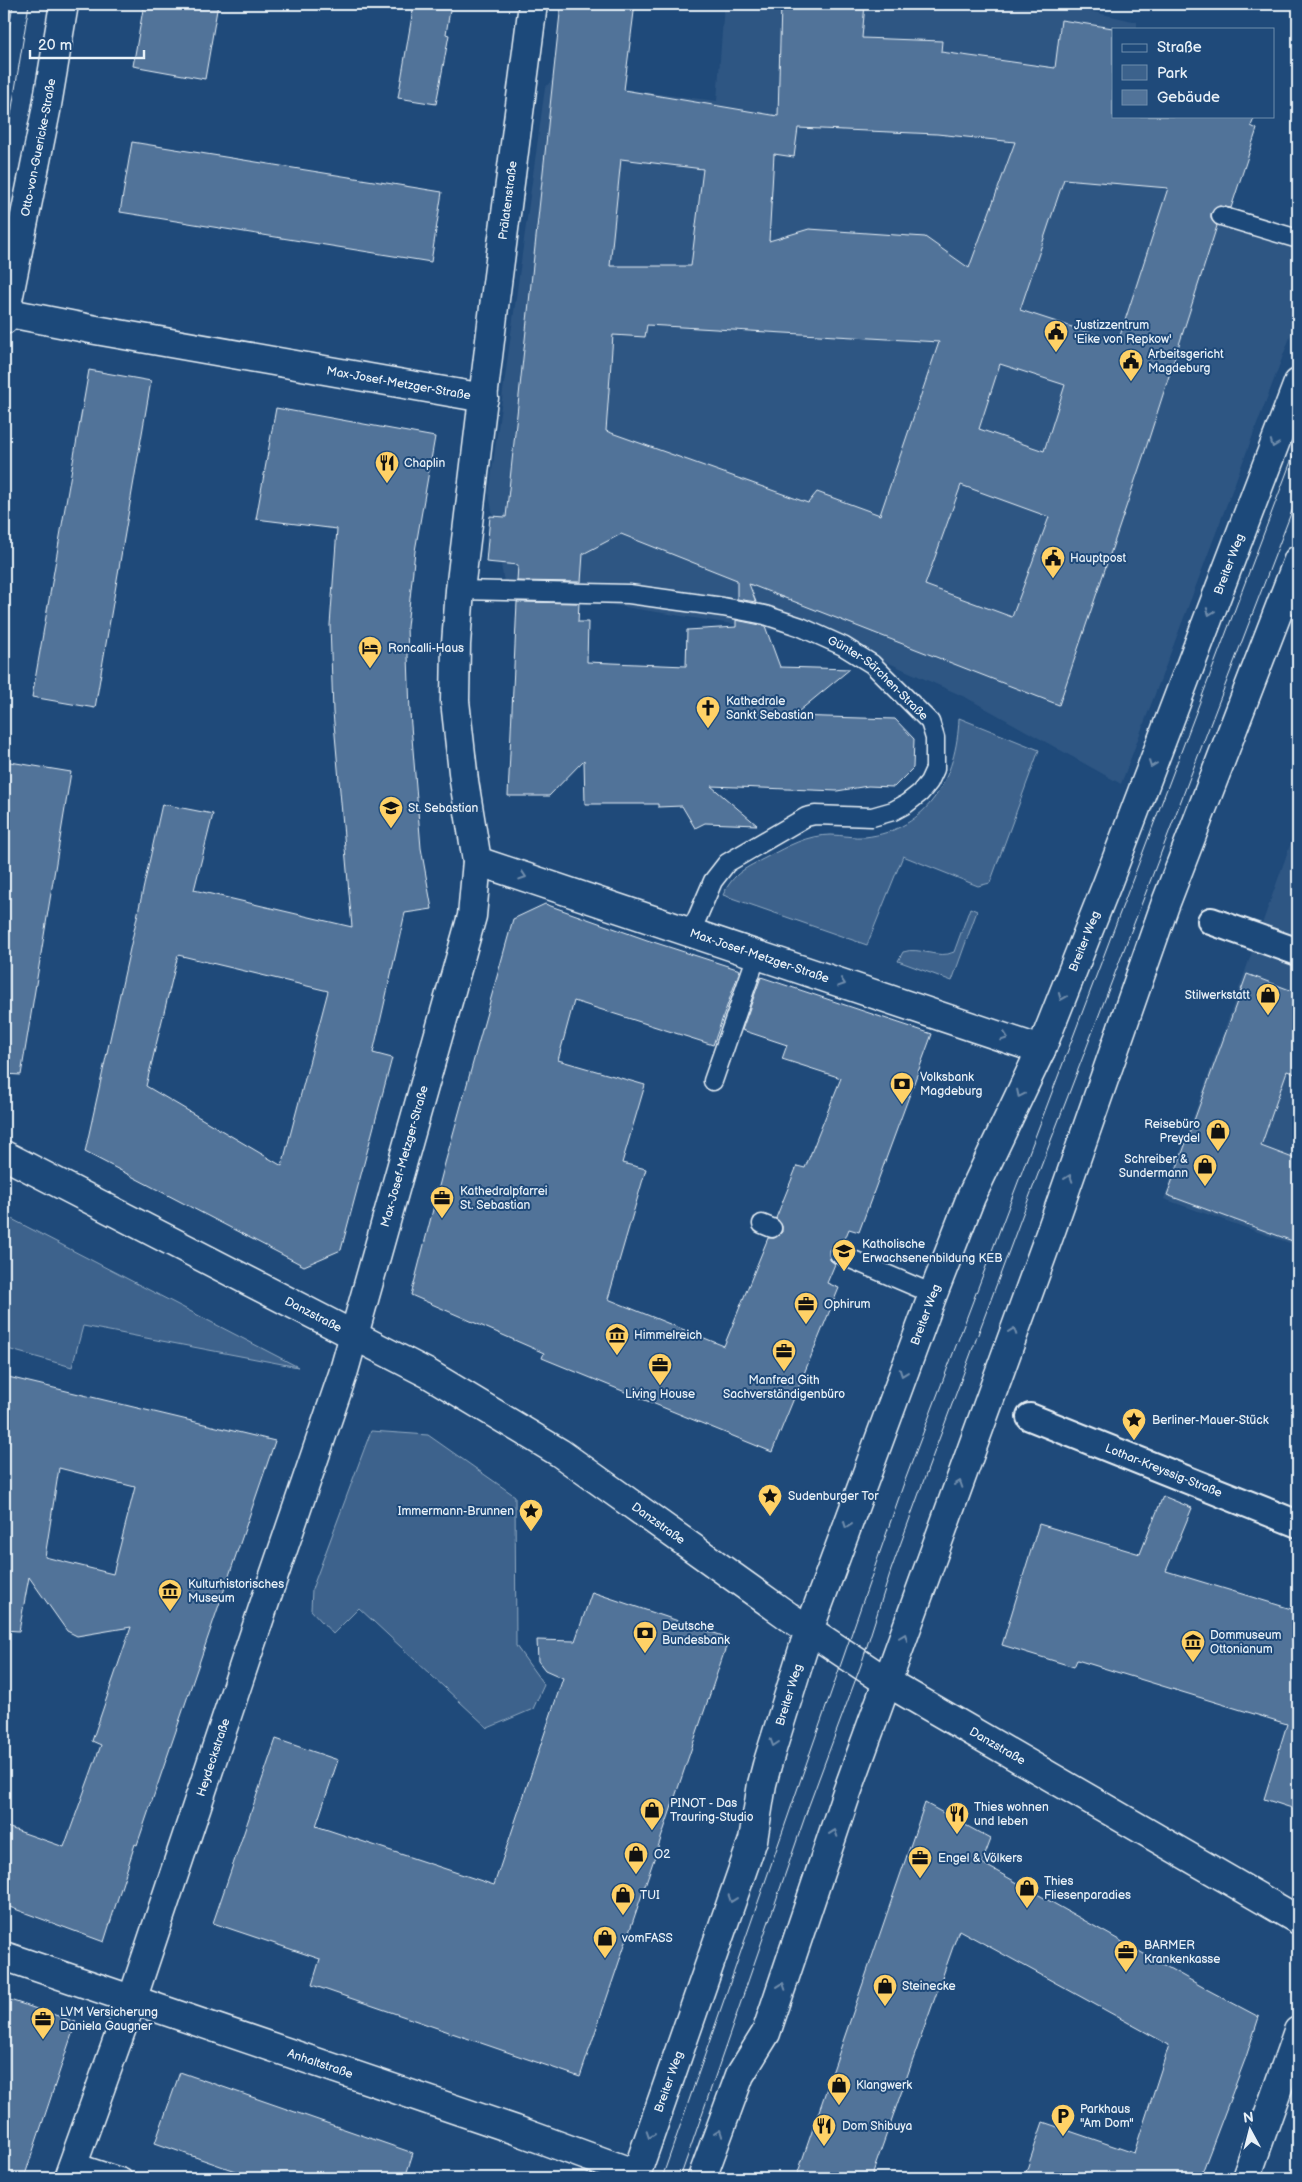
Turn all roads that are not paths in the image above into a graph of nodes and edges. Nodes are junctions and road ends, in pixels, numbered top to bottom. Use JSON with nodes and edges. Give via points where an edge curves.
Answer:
{"nodes":[{"id":1,"x":64,"y":4,"type":"edge"},
{"id":2,"x":533,"y":4,"type":"edge"},
{"id":3,"x":1221,"y":216,"type":"dead end"},
{"id":4,"x":1298,"y":239,"type":"edge"},
{"id":5,"x":4,"y":314,"type":"edge"},
{"id":6,"x":1298,"y":382,"type":"edge"},
{"id":7,"x":484,"y":398,"type":"junction"},
{"id":8,"x":1298,"y":560,"type":"edge"},
{"id":9,"x":460,"y":590,"type":"junction"},
{"id":10,"x":477,"y":861,"type":"junction"},
{"id":11,"x":1211,"y":920,"type":"dead end"},
{"id":12,"x":691,"y":932,"type":"junction"},
{"id":13,"x":1298,"y":952,"type":"edge"},
{"id":14,"x":757,"y":955,"type":"junction"},
{"id":15,"x":1041,"y":1050,"type":"junction"},
{"id":16,"x":713,"y":1081,"type":"dead end"},
{"id":17,"x":4,"y":1155,"type":"edge"},
{"id":18,"x":839,"y":1254,"type":"dead end"},
{"id":19,"x":932,"y":1294,"type":"junction"},
{"id":20,"x":354,"y":1334,"type":"junction"},
{"id":21,"x":1030,"y":1417,"type":"dead end"},
{"id":22,"x":1298,"y":1524,"type":"edge"},
{"id":23,"x":810,"y":1630,"type":"junction"},
{"id":24,"x":887,"y":1682,"type":"junction"},
{"id":25,"x":1298,"y":1920,"type":"edge"},
{"id":26,"x":4,"y":1956,"type":"edge"},
{"id":27,"x":132,"y":2000,"type":"junction"},
{"id":28,"x":1298,"y":2031,"type":"edge"},
{"id":29,"x":71,"y":2170,"type":"edge"},
{"id":30,"x":635,"y":2176,"type":"edge"},
{"id":31,"x":123,"y":2178,"type":"edge"},
{"id":32,"x":702,"y":2178,"type":"edge"},
{"id":33,"x":1246,"y":2178,"type":"edge"}],
"edges":[{"from":1,"to":5,"type":"street","name":"Otto-von-Guericke-Straße","via":[[46,111]]},
{"from":2,"to":7,"type":"street","name":"Prälatenstraße"},
{"from":3,"to":4,"type":"lane"},
{"from":5,"to":7,"type":"street","name":"Max-Josef-Metzger-Straße"},
{"from":6,"to":15,"type":"street","name":"Breiter Weg","one_way":true},
{"from":7,"to":9,"type":"street","name":"Max-Josef-Metzger-Straße"},
{"from":24,"to":8,"type":"street","one_way":true,"via":[[1052,1228],[1165,904]]},
{"from":9,"to":10,"type":"street","name":"Max-Josef-Metzger-Straße","via":[[456,701]]},
{"from":9,"to":12,"type":"lane","name":"Günter-Särchen-Straße","via":[[629,594],[723,607],[783,620],[843,646],[872,664],[930,722],[935,738],[935,769],[920,793],[906,804],[872,817],[806,817],[734,858],[713,881]]},
{"from":10,"to":12,"type":"street","name":"Max-Josef-Metzger-Straße","one_way":true},
{"from":10,"to":20,"type":"street","name":"Max-Josef-Metzger-Straße","via":[[472,916]]},
{"from":11,"to":13,"type":"street"},
{"from":12,"to":14,"type":"street","name":"Max-Josef-Metzger-Straße"},
{"from":14,"to":15,"type":"street","name":"Max-Josef-Metzger-Straße","one_way":true},
{"from":14,"to":16,"type":"lane"},
{"from":15,"to":19,"type":"street","name":"Breiter Weg","one_way":true,"via":[[971,1197]]},
{"from":17,"to":20,"type":"street","name":"Danzstraße"},
{"from":18,"to":19,"type":"lane"},
{"from":19,"to":23,"type":"street","name":"Breiter Weg","one_way":true},
{"from":20,"to":23,"type":"street","name":"Danzstraße","via":[[429,1374],[560,1453]]},
{"from":20,"to":27,"type":"street","name":"Heydeckstraße"},
{"from":21,"to":22,"type":"street","name":"Lothar-Kreyssig-Straße"},
{"from":23,"to":24,"type":"street","name":"Danzstraße"},
{"from":23,"to":30,"type":"street","name":"Breiter Weg","one_way":true,"via":[[762,1784],[753,1840]]},
{"from":24,"to":25,"type":"street","name":"Danzstraße"},
{"from":32,"to":24,"type":"street","one_way":true,"via":[[740,2075],[766,2033]]},
{"from":26,"to":27,"type":"street","name":"Anhaltstraße"},
{"from":27,"to":29,"type":"street","name":"Heydeckstraße"},
{"from":27,"to":30,"type":"street","name":"Anhaltstraße","via":[[516,2130]]},
{"from":28,"to":33,"type":"street"},
{"from":29,"to":31,"type":"lane"}]}
